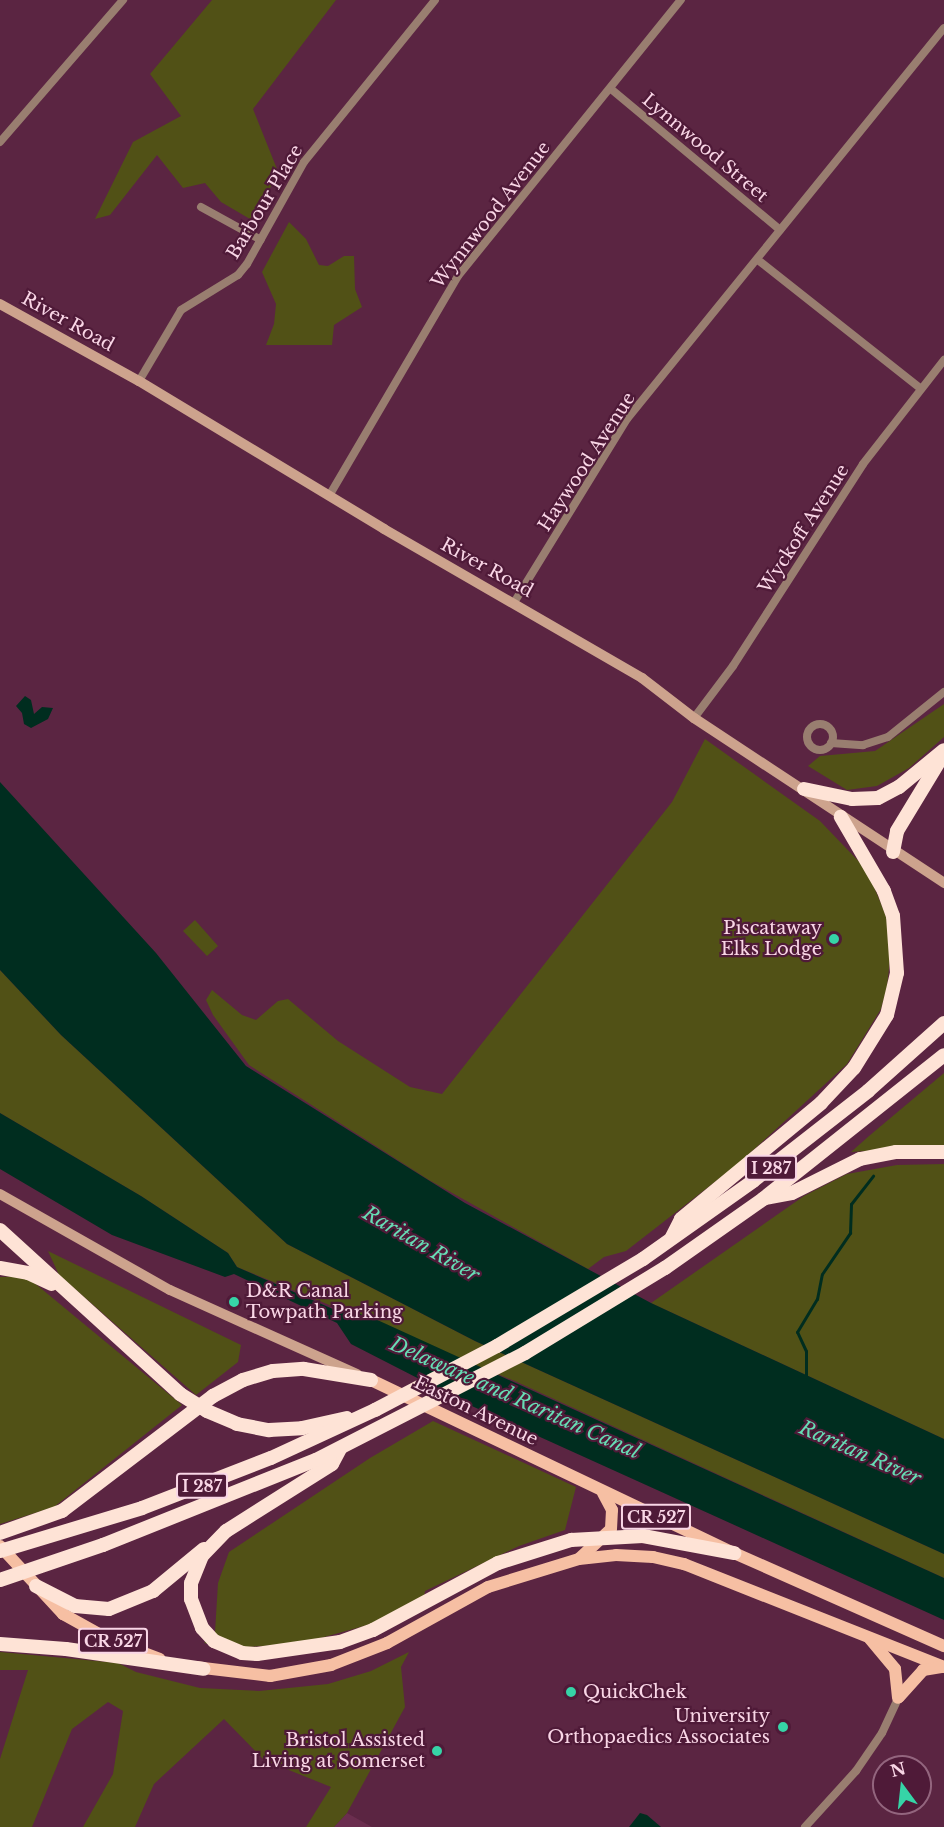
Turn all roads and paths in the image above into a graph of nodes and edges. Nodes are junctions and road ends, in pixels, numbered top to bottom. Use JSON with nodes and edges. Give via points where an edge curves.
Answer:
{"nodes":[{"id":1,"x":123,"y":0,"type":"edge"},
{"id":2,"x":435,"y":0,"type":"edge"},
{"id":3,"x":681,"y":0,"type":"edge"},
{"id":4,"x":944,"y":28,"type":"edge"},
{"id":5,"x":611,"y":89,"type":"junction"},
{"id":6,"x":0,"y":142,"type":"edge"},
{"id":7,"x":201,"y":207,"type":"dead end"},
{"id":8,"x":780,"y":230,"type":"junction"},
{"id":9,"x":261,"y":240,"type":"junction"},
{"id":10,"x":758,"y":260,"type":"junction"},
{"id":11,"x":0,"y":304,"type":"edge"},
{"id":12,"x":944,"y":360,"type":"edge"},
{"id":13,"x":139,"y":381,"type":"junction"},
{"id":14,"x":919,"y":387,"type":"junction"},
{"id":15,"x":328,"y":496,"type":"junction"},
{"id":16,"x":515,"y":601,"type":"junction"},
{"id":17,"x":944,"y":692,"type":"edge"},
{"id":18,"x":694,"y":718,"type":"junction"},
{"id":19,"x":831,"y":742,"type":"dead end"},
{"id":20,"x":944,"y":752,"type":"edge"},
{"id":21,"x":804,"y":789,"type":"junction"},
{"id":22,"x":841,"y":817,"type":"junction"},
{"id":23,"x":893,"y":852,"type":"junction"},
{"id":24,"x":944,"y":883,"type":"edge"},
{"id":25,"x":944,"y":1023,"type":"edge"},
{"id":26,"x":944,"y":1054,"type":"edge"},
{"id":27,"x":944,"y":1152,"type":"edge"},
{"id":28,"x":2,"y":1195,"type":"edge"},
{"id":29,"x":763,"y":1199,"type":"junction"},
{"id":30,"x":0,"y":1230,"type":"edge"},
{"id":31,"x":670,"y":1241,"type":"junction"},
{"id":32,"x":0,"y":1268,"type":"edge"},
{"id":33,"x":67,"y":1292,"type":"junction"},
{"id":34,"x":371,"y":1380,"type":"junction"},
{"id":35,"x":372,"y":1412,"type":"junction"},
{"id":36,"x":340,"y":1449,"type":"junction"},
{"id":37,"x":600,"y":1490,"type":"junction"},
{"id":38,"x":0,"y":1533,"type":"edge"},
{"id":39,"x":607,"y":1535,"type":"junction"},
{"id":40,"x":214,"y":1541,"type":"junction"},
{"id":41,"x":0,"y":1546,"type":"edge"},
{"id":42,"x":0,"y":1551,"type":"edge"},
{"id":43,"x":734,"y":1554,"type":"junction"},
{"id":44,"x":579,"y":1559,"type":"junction"},
{"id":45,"x":0,"y":1580,"type":"edge"},
{"id":46,"x":36,"y":1586,"type":"junction"},
{"id":47,"x":867,"y":1636,"type":"junction"},
{"id":48,"x":0,"y":1644,"type":"edge"},
{"id":49,"x":944,"y":1646,"type":"edge"},
{"id":50,"x":944,"y":1667,"type":"edge"},
{"id":51,"x":204,"y":1669,"type":"junction"},
{"id":52,"x":898,"y":1698,"type":"junction"},
{"id":53,"x":805,"y":1827,"type":"edge"}],
"edges":[{"from":1,"to":6,"type":"street"},
{"from":2,"to":9,"type":"street","name":"Barbour Place","via":[[304,162]]},
{"from":3,"to":5,"type":"street","name":"Wynnwood Avenue"},
{"from":4,"to":8,"type":"street"},
{"from":5,"to":8,"type":"street","name":"Lynnwood Street"},
{"from":5,"to":15,"type":"street","name":"Wynnwood Avenue","via":[[458,276]]},
{"from":7,"to":9,"type":"street"},
{"from":8,"to":10,"type":"street","name":"Haywood Avenue"},
{"from":9,"to":13,"type":"street","name":"Barbour Place","via":[[238,275],[181,310]]},
{"from":10,"to":14,"type":"street"},
{"from":10,"to":16,"type":"street","name":"Haywood Avenue","via":[[627,419]]},
{"from":11,"to":13,"type":"street","name":"River Road"},
{"from":12,"to":14,"type":"street","name":"Wyckoff Avenue"},
{"from":13,"to":15,"type":"street","name":"River Road"},
{"from":14,"to":18,"type":"street","name":"Wyckoff Avenue"},
{"from":15,"to":16,"type":"street","name":"River Road"},
{"from":16,"to":18,"type":"street","name":"River Road","via":[[642,678]]},
{"from":17,"to":19,"type":"street","via":[[888,736],[863,745]]},
{"from":18,"to":21,"type":"street","name":"River Road"},
{"from":20,"to":21,"type":"highway","via":[[878,798],[852,799]]},
{"from":20,"to":23,"type":"highway","via":[[901,823]]},
{"from":21,"to":22,"type":"street","name":"River Road"},
{"from":22,"to":23,"type":"street","name":"River Road"},
{"from":22,"to":31,"type":"highway","via":[[884,891],[893,916],[897,973],[887,1015],[868,1048],[821,1103],[681,1220]]},
{"from":23,"to":24,"type":"street","name":"River Road"},
{"from":25,"to":31,"type":"highway","number":"I 287","via":[[811,1137]]},
{"from":26,"to":29,"type":"highway","number":"I 287"},
{"from":27,"to":29,"type":"highway","via":[[896,1152],[860,1159],[792,1193]]},
{"from":28,"to":34,"type":"street","name":"Easton Avenue","number":"CR 527","via":[[170,1290]]},
{"from":29,"to":36,"type":"highway","number":"I 287","via":[[665,1268],[525,1353]]},
{"from":30,"to":33,"type":"highway"},
{"from":31,"to":35,"type":"highway","number":"I 287","via":[[497,1346]]},
{"from":32,"to":33,"type":"highway","via":[[28,1273]]},
{"from":33,"to":35,"type":"highway","via":[[180,1394],[223,1419],[282,1431]]},
{"from":34,"to":37,"type":"main road","name":"Easton Avenue","number":"CR 527"},
{"from":34,"to":38,"type":"highway","via":[[304,1369],[273,1371],[243,1380],[213,1396],[62,1511]]},
{"from":35,"to":42,"type":"highway","number":"I 287","via":[[201,1486]]},
{"from":36,"to":40,"type":"highway","via":[[332,1464]]},
{"from":36,"to":45,"type":"highway","number":"I 287","via":[[212,1504]]},
{"from":37,"to":39,"type":"main road","via":[[612,1510],[613,1523]]},
{"from":37,"to":43,"type":"main road","name":"Easton Avenue","number":"CR 527"},
{"from":39,"to":40,"type":"highway","via":[[551,1545],[504,1560],[386,1623],[340,1642],[257,1654],[235,1651],[214,1641],[195,1614],[191,1583],[202,1556]]},
{"from":39,"to":43,"type":"highway","via":[[662,1538]]},
{"from":39,"to":44,"type":"main road"},
{"from":40,"to":46,"type":"highway","via":[[153,1591],[110,1609],[75,1606]]},
{"from":41,"to":46,"type":"main road","number":"CR 527"},
{"from":43,"to":49,"type":"main road","name":"Easton Avenue","number":"CR 527"},
{"from":44,"to":47,"type":"main road","number":"CR 527","via":[[636,1555],[684,1564]]},
{"from":44,"to":51,"type":"main road","number":"CR 527","via":[[488,1587],[387,1643],[332,1665],[270,1676]]},
{"from":46,"to":51,"type":"main road","number":"CR 527","via":[[63,1614],[110,1640]]},
{"from":47,"to":50,"type":"main road","number":"CR 527"},
{"from":47,"to":52,"type":"main road","via":[[895,1669]]},
{"from":48,"to":51,"type":"highway","via":[[66,1649]]},
{"from":50,"to":52,"type":"main road","via":[[923,1670]]},
{"from":52,"to":53,"type":"street","via":[[882,1733],[856,1771]]}]}
